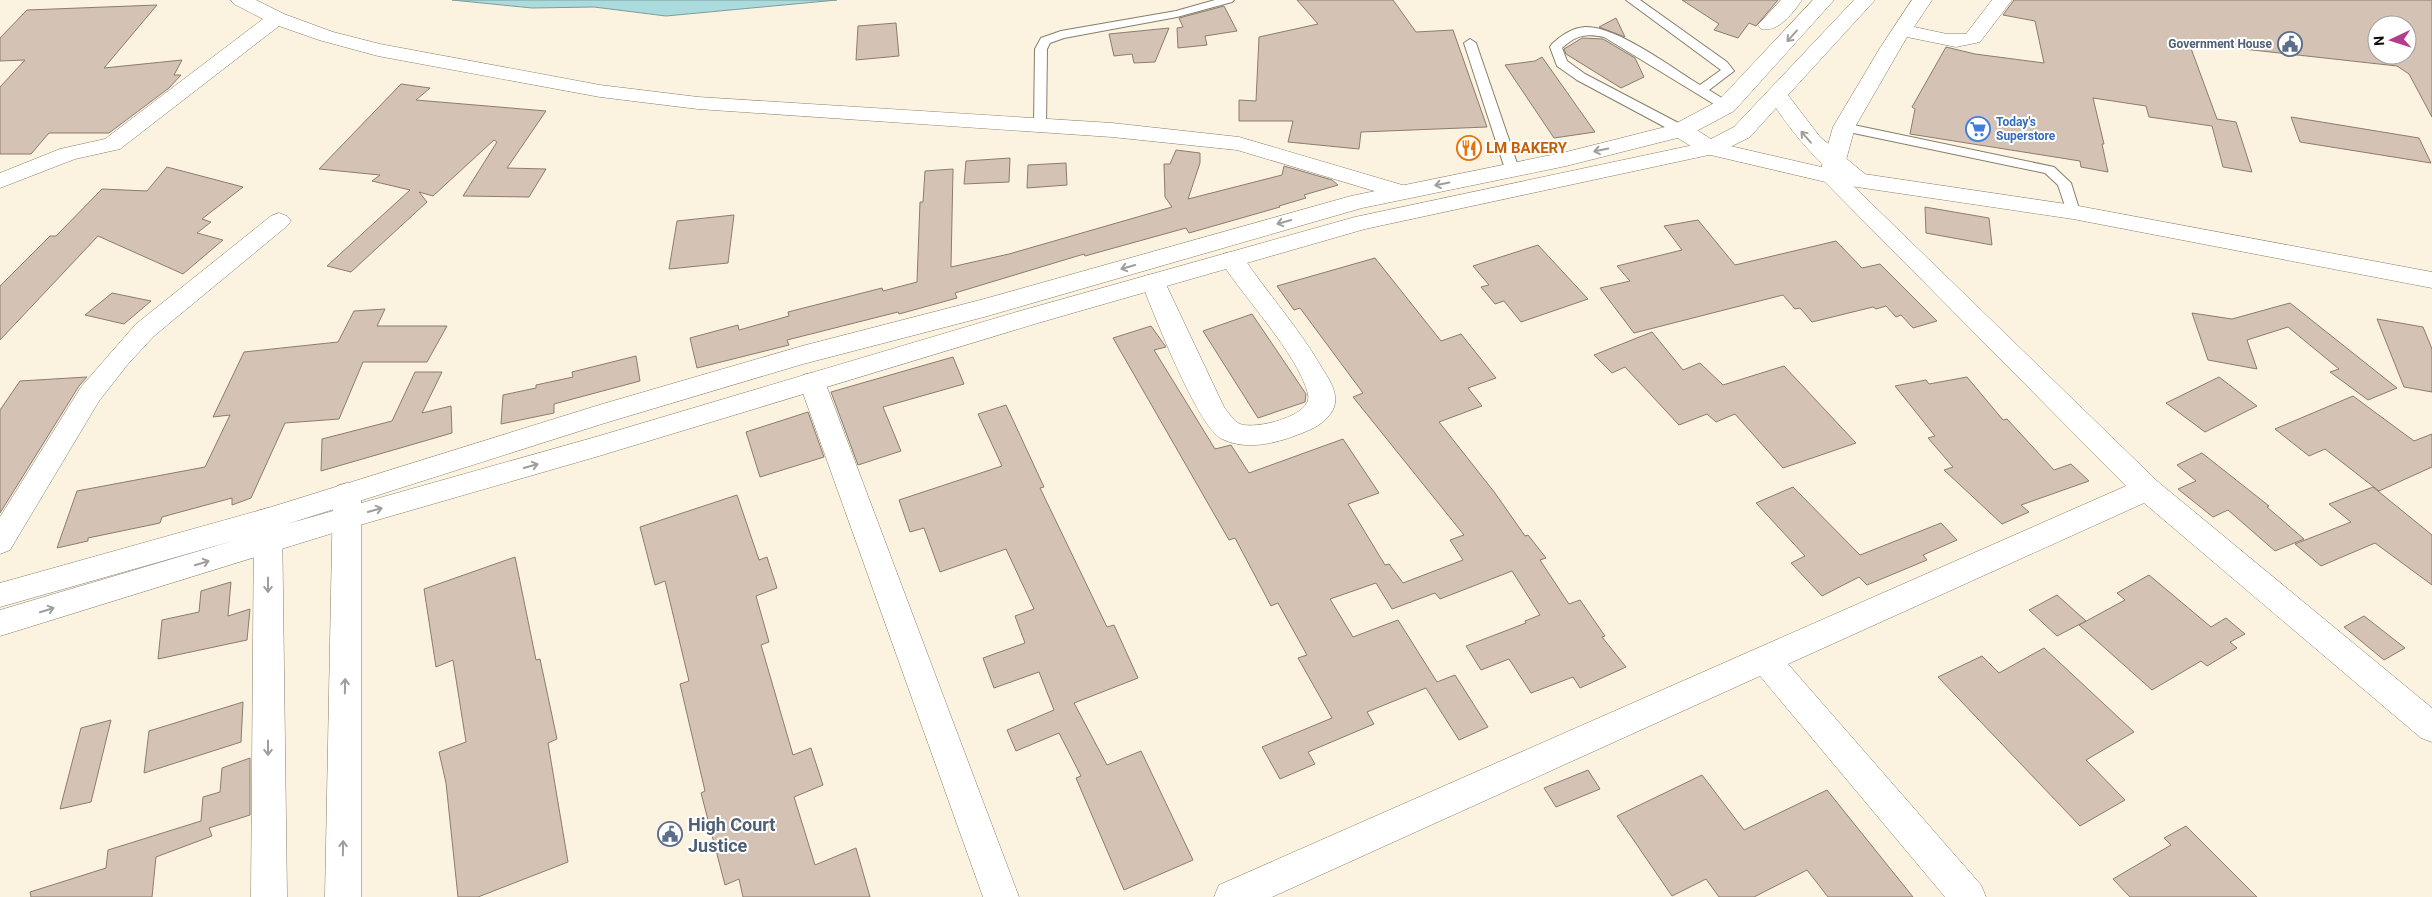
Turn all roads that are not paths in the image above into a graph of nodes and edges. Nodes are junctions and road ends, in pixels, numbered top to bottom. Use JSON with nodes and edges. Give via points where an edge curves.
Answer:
{"nodes":[{"id":1,"x":242,"y":0,"type":"edge"},
{"id":2,"x":1228,"y":0,"type":"edge"},
{"id":3,"x":1632,"y":0,"type":"edge"},
{"id":4,"x":1792,"y":0,"type":"edge"},
{"id":5,"x":1824,"y":0,"type":"edge"},
{"id":6,"x":1865,"y":0,"type":"edge"},
{"id":7,"x":1922,"y":0,"type":"edge"},
{"id":8,"x":2002,"y":0,"type":"edge"},
{"id":9,"x":277,"y":18,"type":"junction"},
{"id":10,"x":1768,"y":25,"type":"dead end"},
{"id":11,"x":1902,"y":30,"type":"junction"},
{"id":12,"x":1470,"y":43,"type":"dead end"},
{"id":13,"x":1700,"y":90,"type":"junction"},
{"id":14,"x":1778,"y":95,"type":"junction"},
{"id":15,"x":1726,"y":106,"type":"junction"},
{"id":16,"x":1040,"y":125,"type":"junction"},
{"id":17,"x":1844,"y":127,"type":"junction"},
{"id":18,"x":1681,"y":130,"type":"junction"},
{"id":19,"x":1710,"y":148,"type":"junction"},
{"id":20,"x":1512,"y":169,"type":"junction"},
{"id":21,"x":1832,"y":169,"type":"junction"},
{"id":22,"x":0,"y":181,"type":"edge"},
{"id":23,"x":1401,"y":192,"type":"junction"},
{"id":24,"x":2073,"y":212,"type":"junction"},
{"id":25,"x":279,"y":221,"type":"dead end"},
{"id":26,"x":1232,"y":260,"type":"junction"},
{"id":27,"x":2432,"y":280,"type":"edge"},
{"id":28,"x":1153,"y":282,"type":"junction"},
{"id":29,"x":812,"y":382,"type":"junction"},
{"id":30,"x":2147,"y":489,"type":"junction"},
{"id":31,"x":346,"y":506,"type":"junction"},
{"id":32,"x":268,"y":532,"type":"junction"},
{"id":33,"x":0,"y":542,"type":"edge"},
{"id":34,"x":0,"y":595,"type":"edge"},
{"id":35,"x":0,"y":624,"type":"edge"},
{"id":36,"x":1764,"y":659,"type":"junction"},
{"id":37,"x":2432,"y":728,"type":"edge"},
{"id":38,"x":269,"y":897,"type":"edge"},
{"id":39,"x":342,"y":897,"type":"edge"},
{"id":40,"x":1001,"y":897,"type":"edge"},
{"id":41,"x":1232,"y":897,"type":"edge"},
{"id":42,"x":1968,"y":897,"type":"edge"}],
"edges":[{"from":1,"to":9,"type":"street"},
{"from":2,"to":16,"type":"lane","via":[[1177,14],[1061,35],[1045,42],[1040,49]]},
{"from":3,"to":13,"type":"lane","via":[[1728,71]]},
{"from":4,"to":10,"type":"street"},
{"from":5,"to":15,"type":"street","one_way":true},
{"from":6,"to":14,"type":"street"},
{"from":7,"to":11,"type":"street"},
{"from":8,"to":11,"type":"street","via":[[1973,38],[1967,40],[1957,41]]},
{"from":9,"to":16,"type":"street","via":[[378,50],[600,91],[698,103]]},
{"from":9,"to":22,"type":"street","via":[[112,144],[68,154]]},
{"from":11,"to":17,"type":"street"},
{"from":12,"to":20,"type":"lane"},
{"from":13,"to":15,"type":"lane"},
{"from":13,"to":18,"type":"lane","via":[[1608,34],[1589,30],[1571,33],[1556,47],[1561,64]]},
{"from":14,"to":19,"type":"street","via":[[1742,132]]},
{"from":21,"to":14,"type":"street","one_way":true,"via":[[1800,130]]},
{"from":15,"to":18,"type":"street"},
{"from":16,"to":23,"type":"street","via":[[1239,144]]},
{"from":17,"to":21,"type":"street"},
{"from":17,"to":24,"type":"lane","via":[[2050,170],[2068,185]]},
{"from":18,"to":19,"type":"street"},
{"from":18,"to":20,"type":"street","one_way":true},
{"from":19,"to":21,"type":"street"},
{"from":19,"to":26,"type":"street","via":[[1363,222]]},
{"from":20,"to":23,"type":"street","one_way":true},
{"from":21,"to":24,"type":"street","via":[[1857,179]]},
{"from":21,"to":30,"type":"street"},
{"from":23,"to":31,"type":"street","one_way":true,"via":[[793,358]]},
{"from":24,"to":27,"type":"street"},
{"from":25,"to":33,"type":"street","via":[[145,330],[119,358],[90,394]]},
{"from":26,"to":28,"type":"street"},
{"from":26,"to":28,"type":"street","via":[[1314,378],[1322,397],[1321,408],[1310,420],[1277,431],[1251,435],[1232,432],[1218,418],[1199,383]]},
{"from":28,"to":29,"type":"street"},
{"from":31,"to":29,"type":"street","one_way":true,"via":[[590,449]]},
{"from":29,"to":40,"type":"street"},
{"from":30,"to":36,"type":"street"},
{"from":30,"to":37,"type":"street"},
{"from":31,"to":32,"type":"street"},
{"from":39,"to":31,"type":"street","one_way":true},
{"from":32,"to":34,"type":"street"},
{"from":35,"to":32,"type":"street","one_way":true},
{"from":32,"to":38,"type":"street","one_way":true},
{"from":36,"to":41,"type":"street"},
{"from":36,"to":42,"type":"street"}]}
